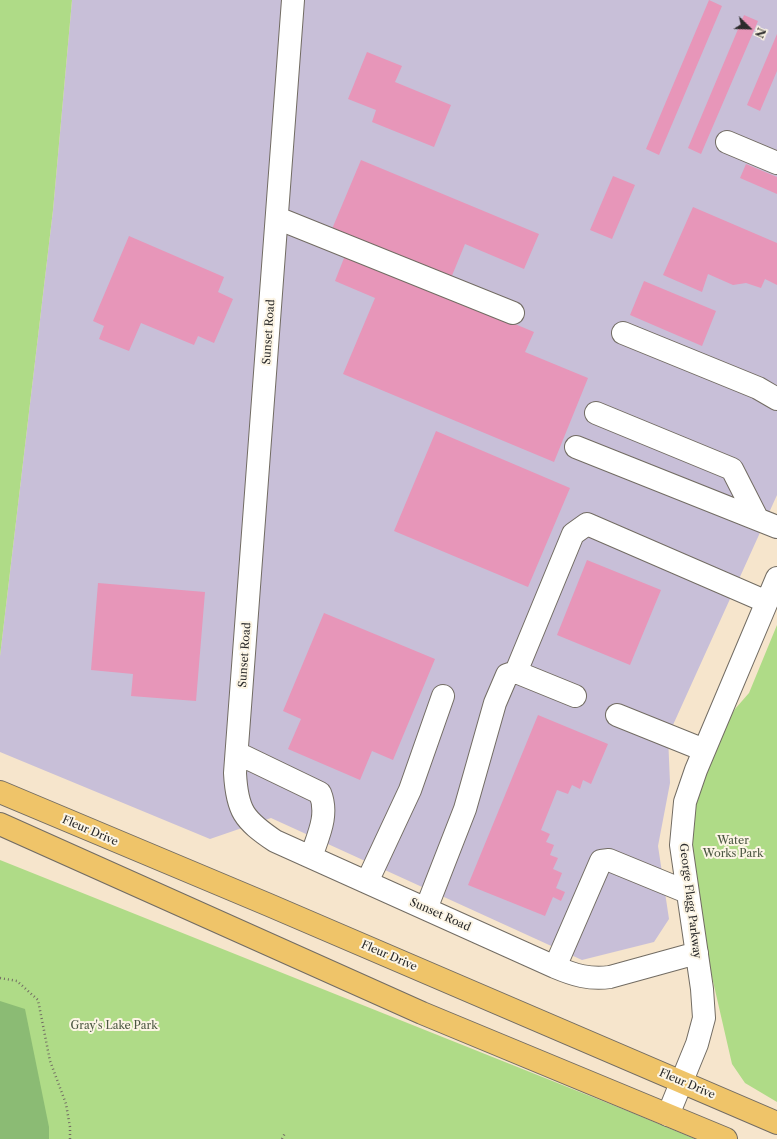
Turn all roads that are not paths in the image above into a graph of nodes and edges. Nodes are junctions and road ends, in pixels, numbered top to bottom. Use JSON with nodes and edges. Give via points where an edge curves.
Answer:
{"nodes":[{"id":1,"x":293,"y":0,"type":"edge"},
{"id":2,"x":728,"y":142,"type":"dead end"},
{"id":3,"x":777,"y":163,"type":"edge"},
{"id":4,"x":277,"y":218,"type":"junction"},
{"id":5,"x":513,"y":313,"type":"dead end"},
{"id":6,"x":623,"y":333,"type":"dead end"},
{"id":7,"x":777,"y":399,"type":"edge"},
{"id":8,"x":596,"y":413,"type":"dead end"},
{"id":9,"x":576,"y":447,"type":"dead end"},
{"id":10,"x":757,"y":518,"type":"junction"},
{"id":11,"x":777,"y":527,"type":"edge"},
{"id":12,"x":777,"y":578,"type":"edge"},
{"id":13,"x":767,"y":602,"type":"junction"},
{"id":14,"x":516,"y":672,"type":"junction"},
{"id":15,"x":442,"y":696,"type":"dead end"},
{"id":16,"x":575,"y":696,"type":"dead end"},
{"id":17,"x":617,"y":715,"type":"dead end"},
{"id":18,"x":704,"y":750,"type":"junction"},
{"id":19,"x":237,"y":753,"type":"junction"},
{"id":20,"x":0,"y":792,"type":"edge"},
{"id":21,"x":0,"y":824,"type":"edge"},
{"id":22,"x":311,"y":857,"type":"junction"},
{"id":23,"x":367,"y":882,"type":"junction"},
{"id":24,"x":687,"y":892,"type":"junction"},
{"id":25,"x":426,"y":909,"type":"junction"},
{"id":26,"x":697,"y":953,"type":"junction"},
{"id":27,"x":555,"y":967,"type":"junction"},
{"id":28,"x":681,"y":1082,"type":"junction"},
{"id":29,"x":668,"y":1115,"type":"junction"},
{"id":30,"x":777,"y":1123,"type":"edge"},
{"id":31,"x":726,"y":1139,"type":"edge"}],
"edges":[{"from":1,"to":4,"type":"street","name":"Sunset Road"},
{"from":2,"to":3,"type":"street"},
{"from":4,"to":5,"type":"street"},
{"from":4,"to":19,"type":"street","name":"Sunset Road"},
{"from":6,"to":7,"type":"street","via":[[758,388]]},
{"from":8,"to":10,"type":"street","via":[[732,469]]},
{"from":9,"to":10,"type":"street"},
{"from":10,"to":11,"type":"street"},
{"from":12,"to":13,"type":"street","name":"George Flagg Parkway"},
{"from":13,"to":14,"type":"street","via":[[587,524],[573,534]]},
{"from":13,"to":18,"type":"street","name":"George Flagg Parkway"},
{"from":14,"to":16,"type":"street"},
{"from":14,"to":25,"type":"street","via":[[507,675],[495,703],[465,809]]},
{"from":15,"to":23,"type":"street","via":[[410,790]]},
{"from":17,"to":18,"type":"street"},
{"from":18,"to":24,"type":"street","name":"George Flagg Parkway","via":[[685,802],[681,845]]},
{"from":19,"to":22,"type":"street","name":"Sunset Road","via":[[236,797],[243,813],[256,828]]},
{"from":19,"to":22,"type":"street","via":[[320,793],[324,815]]},
{"from":20,"to":28,"type":"main road","name":"Fleur Drive"},
{"from":21,"to":29,"type":"main road","via":[[422,1013]]},
{"from":22,"to":23,"type":"street","name":"Sunset Road"},
{"from":23,"to":25,"type":"street","name":"Sunset Road"},
{"from":24,"to":26,"type":"street","name":"George Flagg Parkway"},
{"from":24,"to":27,"type":"street","via":[[609,860],[601,861]]},
{"from":25,"to":27,"type":"street","name":"Sunset Road"},
{"from":26,"to":27,"type":"street","name":"Sunset Road","via":[[597,979],[582,977]]},
{"from":26,"to":28,"type":"street","name":"George Flagg Parkway","via":[[704,1018],[697,1044]]},
{"from":28,"to":29,"type":"street","name":"George Flagg Parkway"},
{"from":28,"to":30,"type":"main road","name":"Fleur Drive"},
{"from":29,"to":31,"type":"main road"}]}
